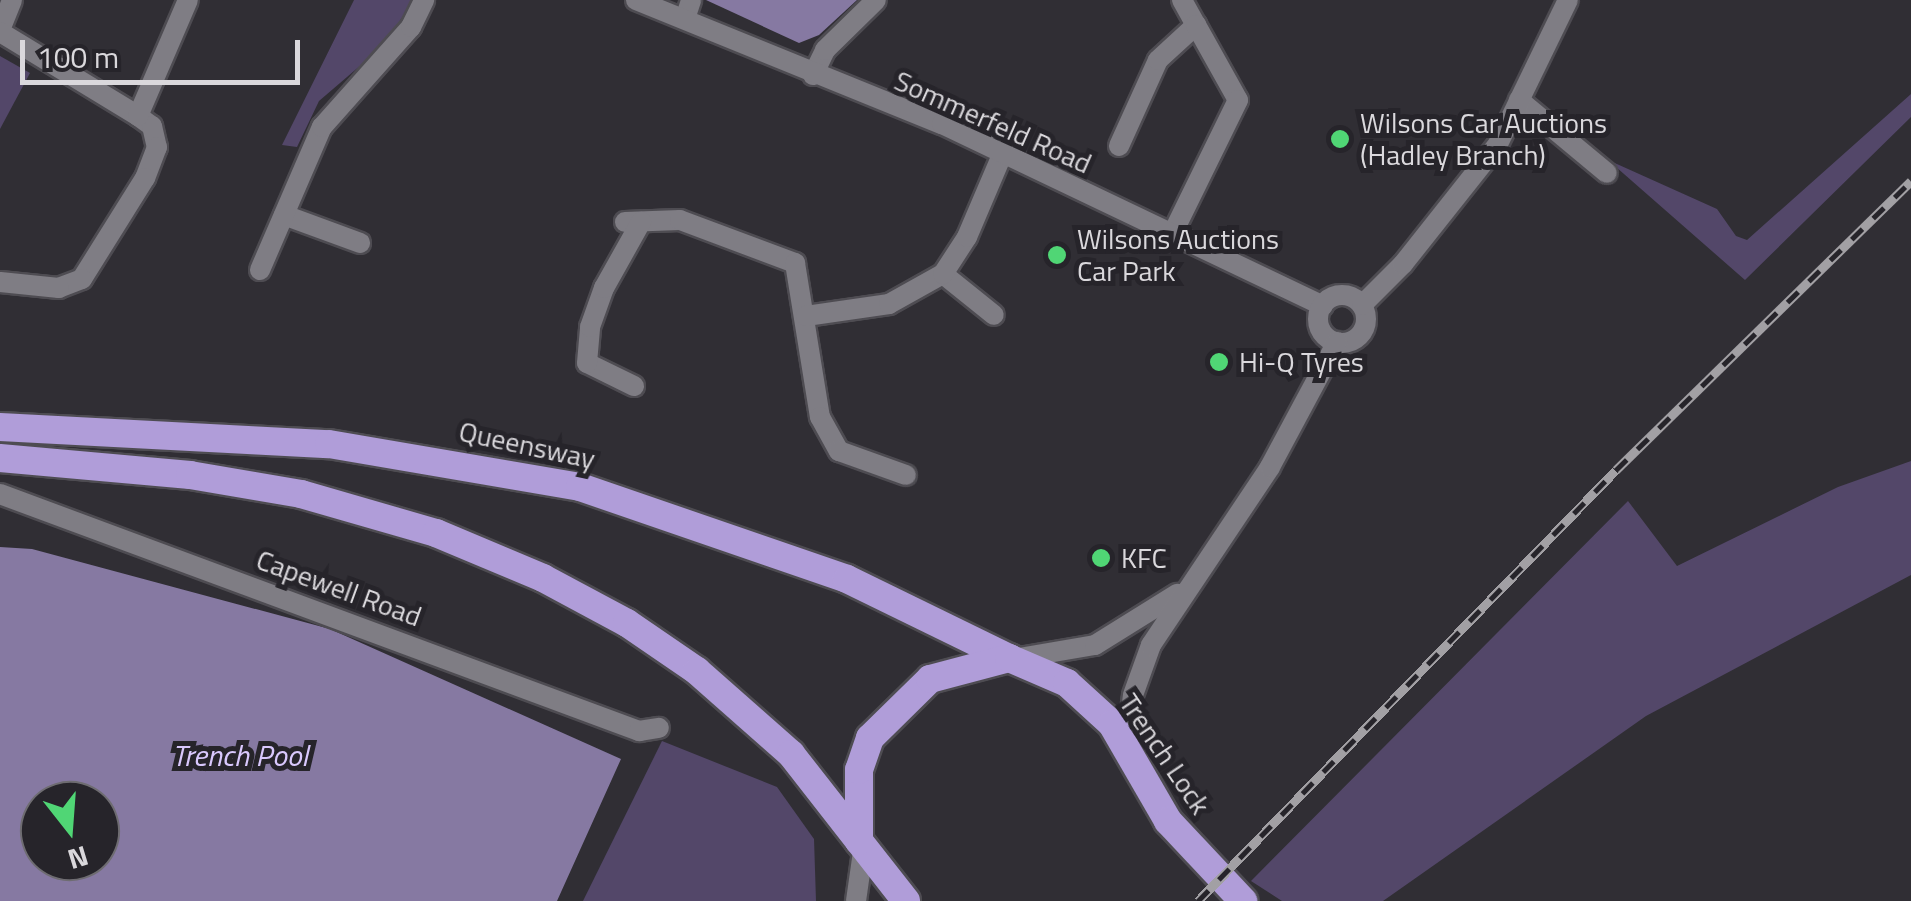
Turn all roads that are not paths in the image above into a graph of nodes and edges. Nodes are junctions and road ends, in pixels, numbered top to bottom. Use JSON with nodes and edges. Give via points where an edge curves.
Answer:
{"nodes":[{"id":1,"x":12,"y":0,"type":"edge"},
{"id":2,"x":188,"y":0,"type":"edge"},
{"id":3,"x":424,"y":0,"type":"edge"},
{"id":4,"x":636,"y":0,"type":"edge"},
{"id":5,"x":876,"y":0,"type":"edge"},
{"id":6,"x":1182,"y":0,"type":"edge"},
{"id":7,"x":1568,"y":0,"type":"edge"},
{"id":8,"x":688,"y":10,"type":"edge"},
{"id":9,"x":1196,"y":24,"type":"junction"},
{"id":10,"x":0,"y":31,"type":"edge"},
{"id":11,"x":814,"y":75,"type":"junction"},
{"id":12,"x":1519,"y":100,"type":"junction"},
{"id":13,"x":138,"y":116,"type":"junction"},
{"id":14,"x":1118,"y":146,"type":"dead end"},
{"id":15,"x":1002,"y":155,"type":"junction"},
{"id":16,"x":1607,"y":173,"type":"dead end"},
{"id":17,"x":284,"y":215,"type":"junction"},
{"id":18,"x":1172,"y":234,"type":"junction"},
{"id":19,"x":360,"y":243,"type":"dead end"},
{"id":20,"x":260,"y":270,"type":"dead end"},
{"id":21,"x":943,"y":274,"type":"junction"},
{"id":22,"x":0,"y":282,"type":"edge"},
{"id":23,"x":1362,"y":305,"type":"junction"},
{"id":24,"x":1322,"y":306,"type":"junction"},
{"id":25,"x":994,"y":315,"type":"dead end"},
{"id":26,"x":806,"y":316,"type":"junction"},
{"id":27,"x":1337,"y":342,"type":"junction"},
{"id":28,"x":634,"y":386,"type":"dead end"},
{"id":29,"x":0,"y":426,"type":"edge"},
{"id":30,"x":0,"y":458,"type":"edge"},
{"id":31,"x":906,"y":475,"type":"dead end"},
{"id":32,"x":0,"y":494,"type":"edge"},
{"id":33,"x":1187,"y":588,"type":"junction"},
{"id":34,"x":1011,"y":658,"type":"junction"},
{"id":35,"x":659,"y":728,"type":"dead end"},
{"id":36,"x":1126,"y":749,"type":"junction"},
{"id":37,"x":861,"y":846,"type":"junction"},
{"id":38,"x":856,"y":901,"type":"edge"},
{"id":39,"x":906,"y":901,"type":"edge"},
{"id":40,"x":1243,"y":901,"type":"edge"}],
"edges":[{"from":1,"to":10,"type":"street"},
{"from":2,"to":13,"type":"street"},
{"from":3,"to":17,"type":"street","via":[[411,27],[351,86],[322,127]]},
{"from":4,"to":8,"type":"street","name":"Sommerfeld Road"},
{"from":5,"to":11,"type":"street","via":[[826,50]]},
{"from":6,"to":9,"type":"street"},
{"from":7,"to":12,"type":"street"},
{"from":8,"to":11,"type":"street","name":"Sommerfeld Road"},
{"from":9,"to":14,"type":"street","via":[[1158,60]]},
{"from":9,"to":18,"type":"street","via":[[1238,100]]},
{"from":10,"to":13,"type":"street"},
{"from":11,"to":15,"type":"street","name":"Sommerfeld Road","via":[[942,124]]},
{"from":12,"to":16,"type":"street"},
{"from":12,"to":23,"type":"street","via":[[1498,144],[1459,198]]},
{"from":13,"to":22,"type":"street","via":[[152,126],[156,146],[145,178],[82,279],[59,288]]},
{"from":15,"to":18,"type":"street","name":"Sommerfeld Road"},
{"from":15,"to":21,"type":"street"},
{"from":17,"to":19,"type":"street"},
{"from":17,"to":20,"type":"street"},
{"from":18,"to":24,"type":"street","name":"Sommerfeld Road"},
{"from":21,"to":25,"type":"street"},
{"from":21,"to":26,"type":"street","via":[[889,304]]},
{"from":23,"to":24,"type":"street","via":[[1342,295]]},
{"from":23,"to":27,"type":"street","via":[[1362,332]]},
{"from":24,"to":27,"type":"street","via":[[1320,328]]},
{"from":26,"to":28,"type":"street","via":[[795,263],[680,220],[633,222],[590,326],[588,363]]},
{"from":26,"to":31,"type":"street","via":[[820,417],[840,451]]},
{"from":27,"to":33,"type":"street","via":[[1270,467]]},
{"from":29,"to":34,"type":"highway","name":"Queensway","via":[[329,444],[580,488],[730,534],[847,580]]},
{"from":30,"to":37,"type":"highway","via":[[190,475],[301,494],[436,533],[544,578],[627,623],[710,682],[791,754]]},
{"from":32,"to":35,"type":"street","name":"Capewell Road","via":[[639,731]]},
{"from":33,"to":34,"type":"street","via":[[1095,645]]},
{"from":33,"to":36,"type":"street","via":[[1138,679]]},
{"from":34,"to":36,"type":"highway","name":"Trench Lock","via":[[1067,683],[1112,724]]},
{"from":34,"to":37,"type":"highway","via":[[930,679],[880,726],[859,770]]},
{"from":36,"to":40,"type":"highway","name":"Trench Lock","via":[[1168,821]]},
{"from":37,"to":38,"type":"street"},
{"from":37,"to":39,"type":"highway"}]}
